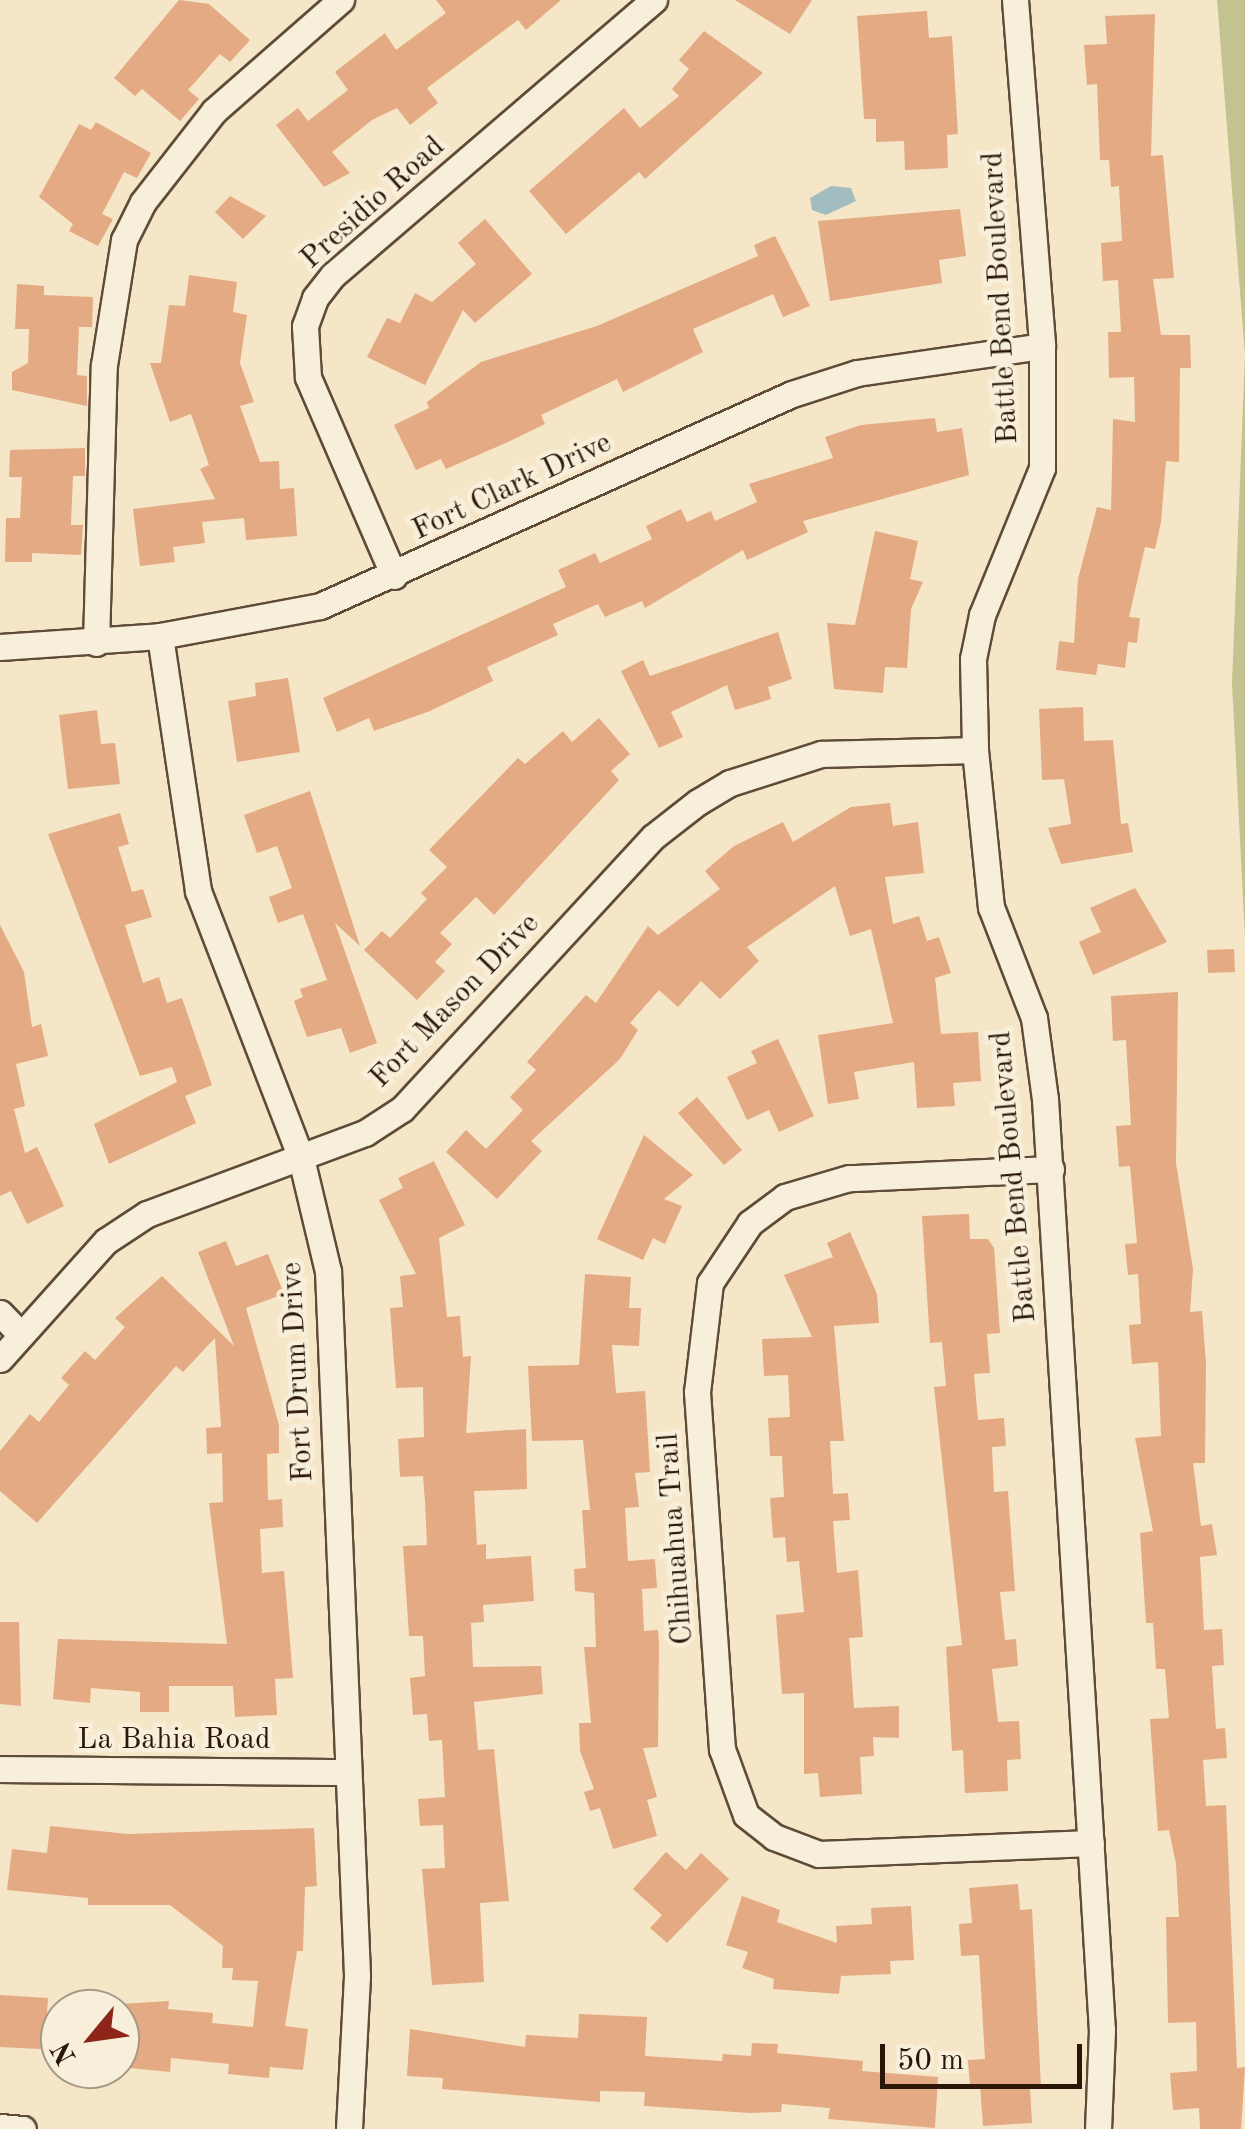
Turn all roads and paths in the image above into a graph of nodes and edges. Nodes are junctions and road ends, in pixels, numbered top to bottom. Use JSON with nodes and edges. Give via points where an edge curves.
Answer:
{"nodes":[{"id":1,"x":341,"y":0,"type":"edge"},
{"id":2,"x":654,"y":0,"type":"edge"},
{"id":3,"x":1015,"y":0,"type":"edge"},
{"id":4,"x":1042,"y":346,"type":"junction"},
{"id":5,"x":394,"y":576,"type":"junction"},
{"id":6,"x":160,"y":636,"type":"junction"},
{"id":7,"x":96,"y":643,"type":"junction"},
{"id":8,"x":0,"y":647,"type":"edge"},
{"id":9,"x":975,"y":750,"type":"junction"},
{"id":10,"x":300,"y":1158,"type":"junction"},
{"id":11,"x":1051,"y":1169,"type":"junction"},
{"id":12,"x":0,"y":1313,"type":"edge"},
{"id":13,"x":21,"y":1335,"type":"junction"},
{"id":14,"x":0,"y":1359,"type":"edge"},
{"id":15,"x":0,"y":1769,"type":"edge"},
{"id":16,"x":348,"y":1772,"type":"junction"},
{"id":17,"x":1090,"y":1842,"type":"junction"},
{"id":18,"x":0,"y":2127,"type":"edge"},
{"id":19,"x":24,"y":2129,"type":"edge"},
{"id":20,"x":349,"y":2129,"type":"edge"},
{"id":21,"x":1098,"y":2129,"type":"edge"}],
"edges":[{"from":1,"to":7,"type":"street","via":[[214,110],[142,202],[124,240],[104,365]]},
{"from":2,"to":5,"type":"street","name":"Presidio Road","via":[[332,275],[316,298],[305,326],[308,377]]},
{"from":3,"to":4,"type":"street","name":"Battle Bend Boulevard"},
{"from":4,"to":5,"type":"street","name":"Fort Clark Drive","via":[[857,373],[792,394]]},
{"from":4,"to":9,"type":"street","name":"Battle Bend Boulevard","via":[[1042,468],[982,616]]},
{"from":5,"to":6,"type":"street","name":"Fort Clark Drive","via":[[320,606]]},
{"from":6,"to":7,"type":"street","name":"Fort Clark Drive"},
{"from":6,"to":10,"type":"street","name":"Fort Drum Drive","via":[[194,876]]},
{"from":7,"to":8,"type":"street","name":"Fort Clark Drive"},
{"from":9,"to":10,"type":"street","name":"Fort Mason Drive","via":[[821,754],[730,783],[698,802],[652,838],[402,1109]]},
{"from":9,"to":11,"type":"street","name":"Battle Bend Boulevard","via":[[986,877],[1034,1018]]},
{"from":10,"to":13,"type":"street","name":"Fort Mason Drive","via":[[147,1214],[106,1241]]},
{"from":10,"to":16,"type":"street","name":"Fort Drum Drive","via":[[328,1271]]},
{"from":11,"to":17,"type":"street","name":"Battle Bend Boulevard"},
{"from":11,"to":17,"type":"street","name":"Chihuahua Trail","via":[[849,1178],[785,1197],[750,1223],[710,1282],[697,1392],[722,1750],[746,1815],[774,1838],[819,1854]]},
{"from":12,"to":13,"type":"street"},
{"from":13,"to":14,"type":"street","name":"Fort Mason Drive"},
{"from":15,"to":16,"type":"street","name":"La Bahia Road"},
{"from":16,"to":20,"type":"street","name":"Fort Drum Drive","via":[[357,1976]]},
{"from":17,"to":21,"type":"street","name":"Battle Bend Boulevard","via":[[1102,2030]]},
{"from":18,"to":19,"type":"street"}]}
